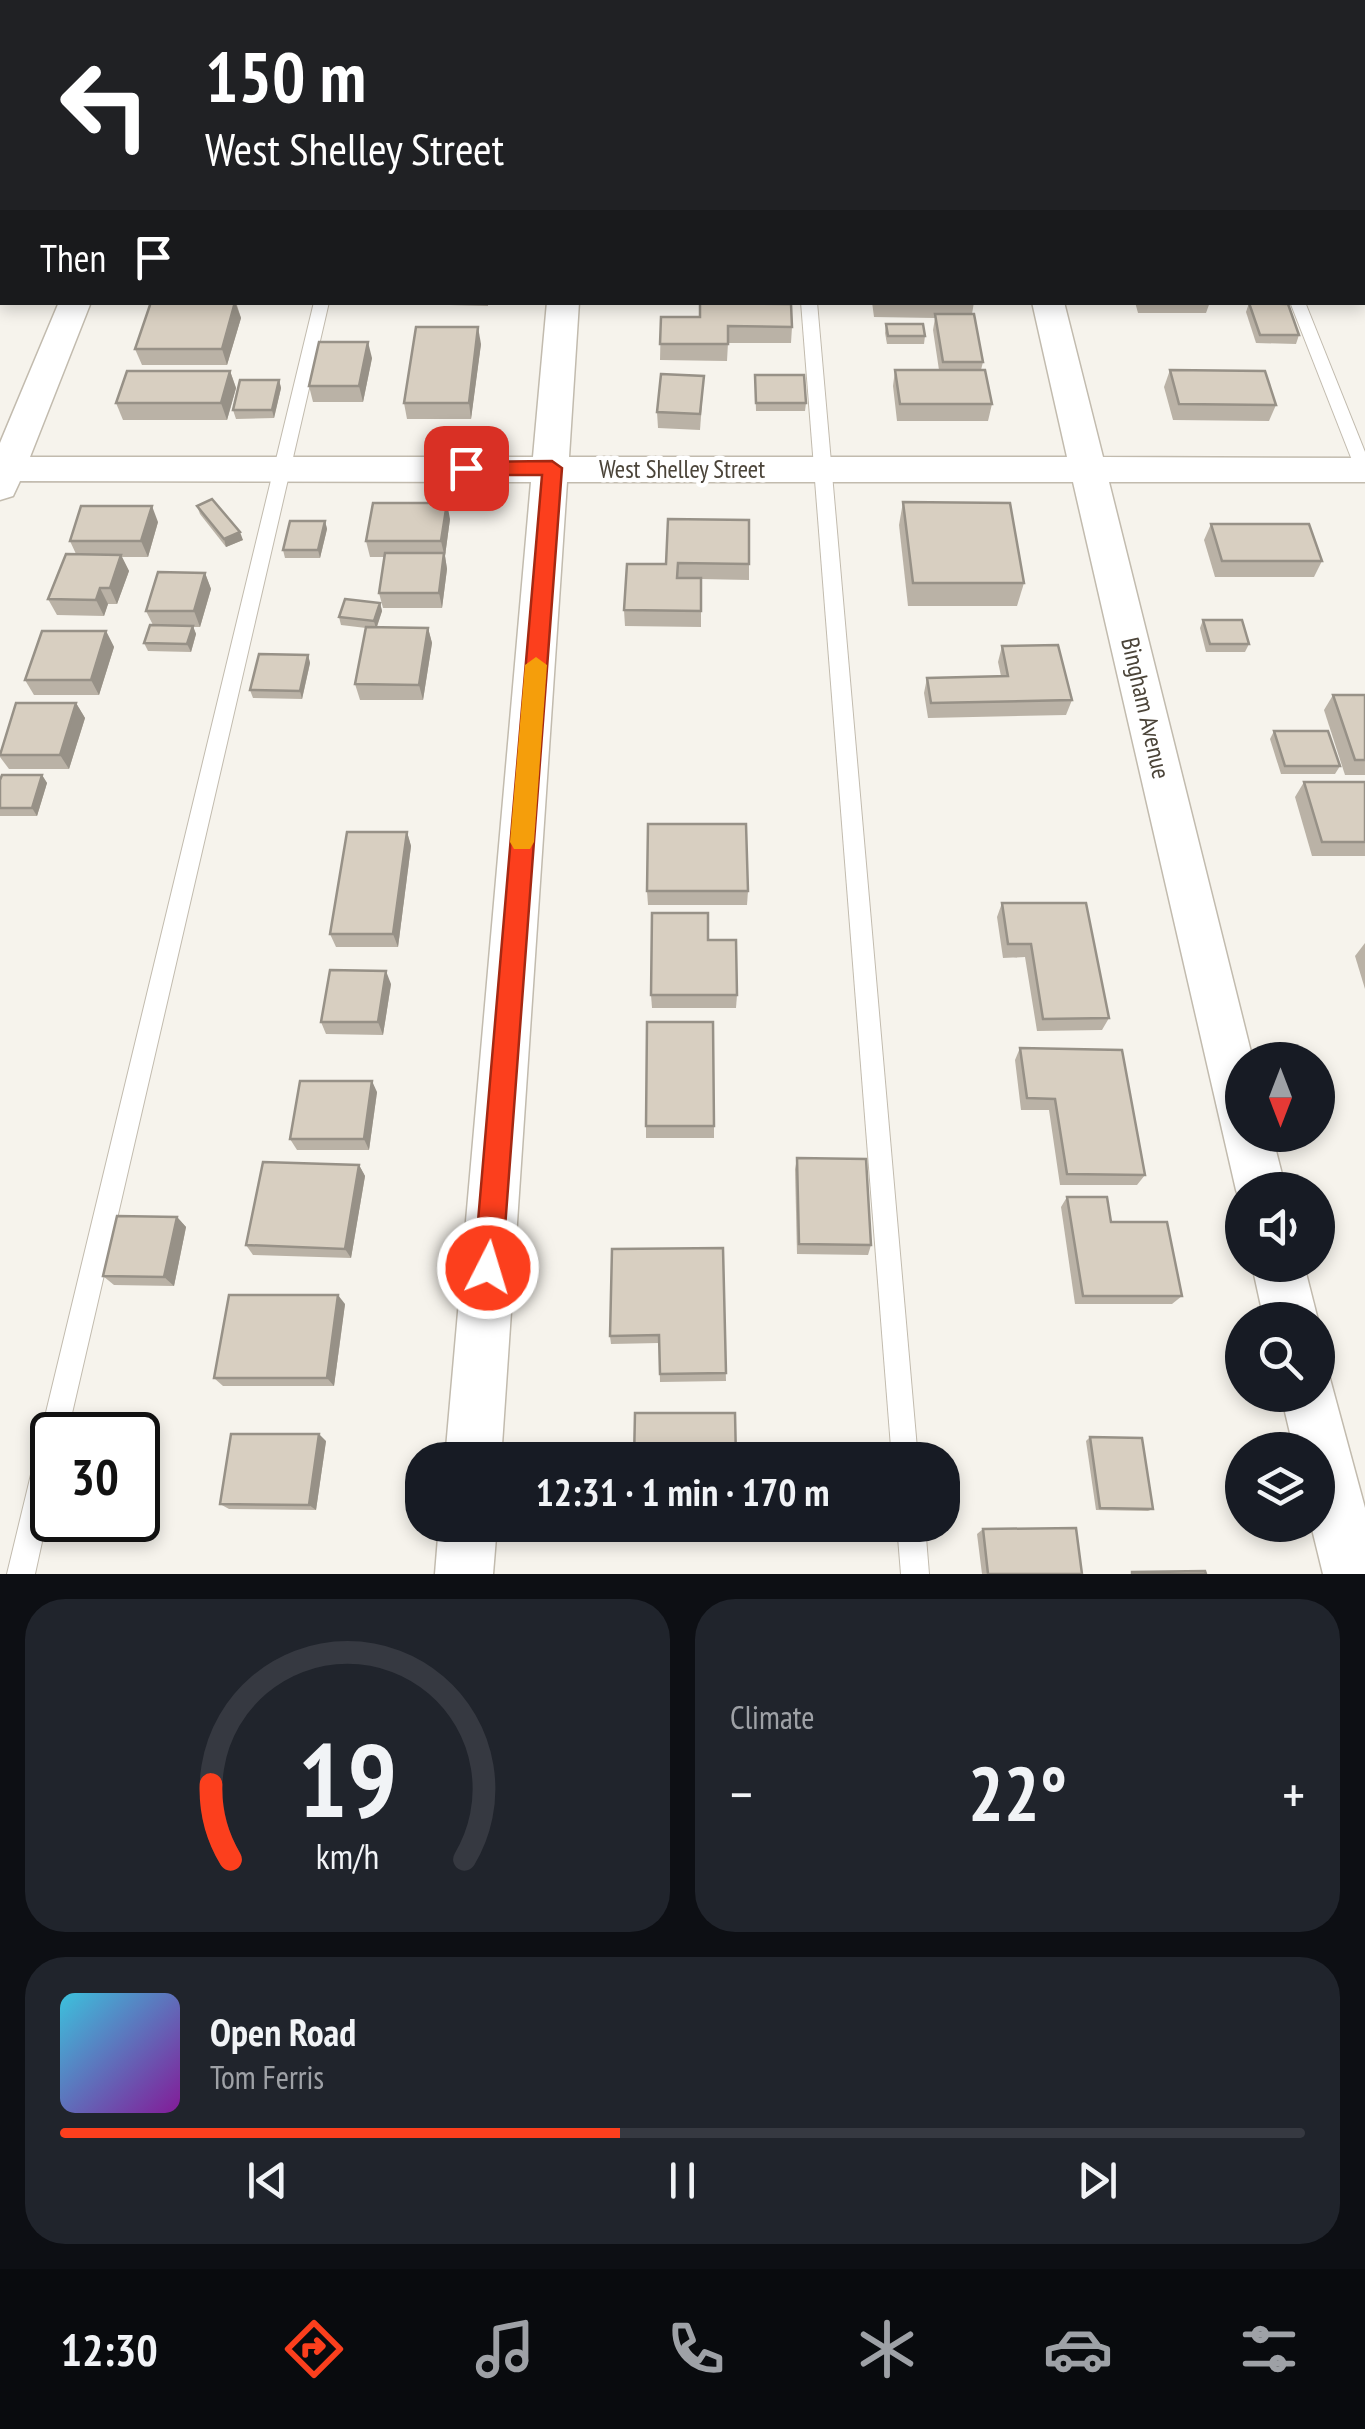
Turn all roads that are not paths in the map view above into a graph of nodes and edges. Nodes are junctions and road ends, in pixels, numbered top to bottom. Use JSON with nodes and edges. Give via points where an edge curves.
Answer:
{"nodes":[{"id":1,"x":74,"y":305,"type":"edge"},
{"id":2,"x":321,"y":305,"type":"edge"},
{"id":3,"x":562,"y":305,"type":"edge"},
{"id":4,"x":809,"y":305,"type":"edge"},
{"id":5,"x":1049,"y":305,"type":"edge"},
{"id":6,"x":1298,"y":305,"type":"edge"},
{"id":7,"x":552,"y":468,"type":"junction"},
{"id":8,"x":282,"y":469,"type":"junction"},
{"id":9,"x":822,"y":469,"type":"junction"},
{"id":10,"x":1090,"y":469,"type":"junction"},
{"id":11,"x":1365,"y":471,"type":"edge"},
{"id":12,"x":3,"y":475,"type":"edge"},
{"id":13,"x":1225,"y":1042,"type":"edge"},
{"id":14,"x":59,"y":1412,"type":"edge"},
{"id":15,"x":1313,"y":1412,"type":"edge"},
{"id":16,"x":474,"y":1442,"type":"edge"},
{"id":17,"x":903,"y":1442,"type":"edge"},
{"id":18,"x":30,"y":1535,"type":"edge"},
{"id":19,"x":467,"y":1542,"type":"edge"},
{"id":20,"x":912,"y":1542,"type":"edge"},
{"id":21,"x":21,"y":1574,"type":"edge"},
{"id":22,"x":464,"y":1574,"type":"edge"},
{"id":23,"x":915,"y":1574,"type":"edge"},
{"id":24,"x":1352,"y":1574,"type":"edge"}],
"edges":[{"from":1,"to":12,"type":"street"},
{"from":2,"to":8,"type":"lane"},
{"from":3,"to":7,"type":"street"},
{"from":4,"to":9,"type":"lane"},
{"from":5,"to":10,"type":"street","name":"Bingham Avenue"},
{"from":6,"to":11,"type":"lane"},
{"from":7,"to":8,"type":"street","name":"West Shelley Street"},
{"from":7,"to":9,"type":"street","name":"West Shelley Street"},
{"from":7,"to":16,"type":"street"},
{"from":8,"to":12,"type":"street","name":"West Shelley Street"},
{"from":8,"to":14,"type":"lane"},
{"from":9,"to":10,"type":"street","name":"West Shelley Street"},
{"from":9,"to":17,"type":"lane"},
{"from":10,"to":11,"type":"street","name":"West Shelley Street"},
{"from":10,"to":13,"type":"street","name":"Bingham Avenue"},
{"from":15,"to":24,"type":"street"},
{"from":18,"to":21,"type":"lane"},
{"from":19,"to":22,"type":"street"},
{"from":20,"to":23,"type":"lane"}]}
